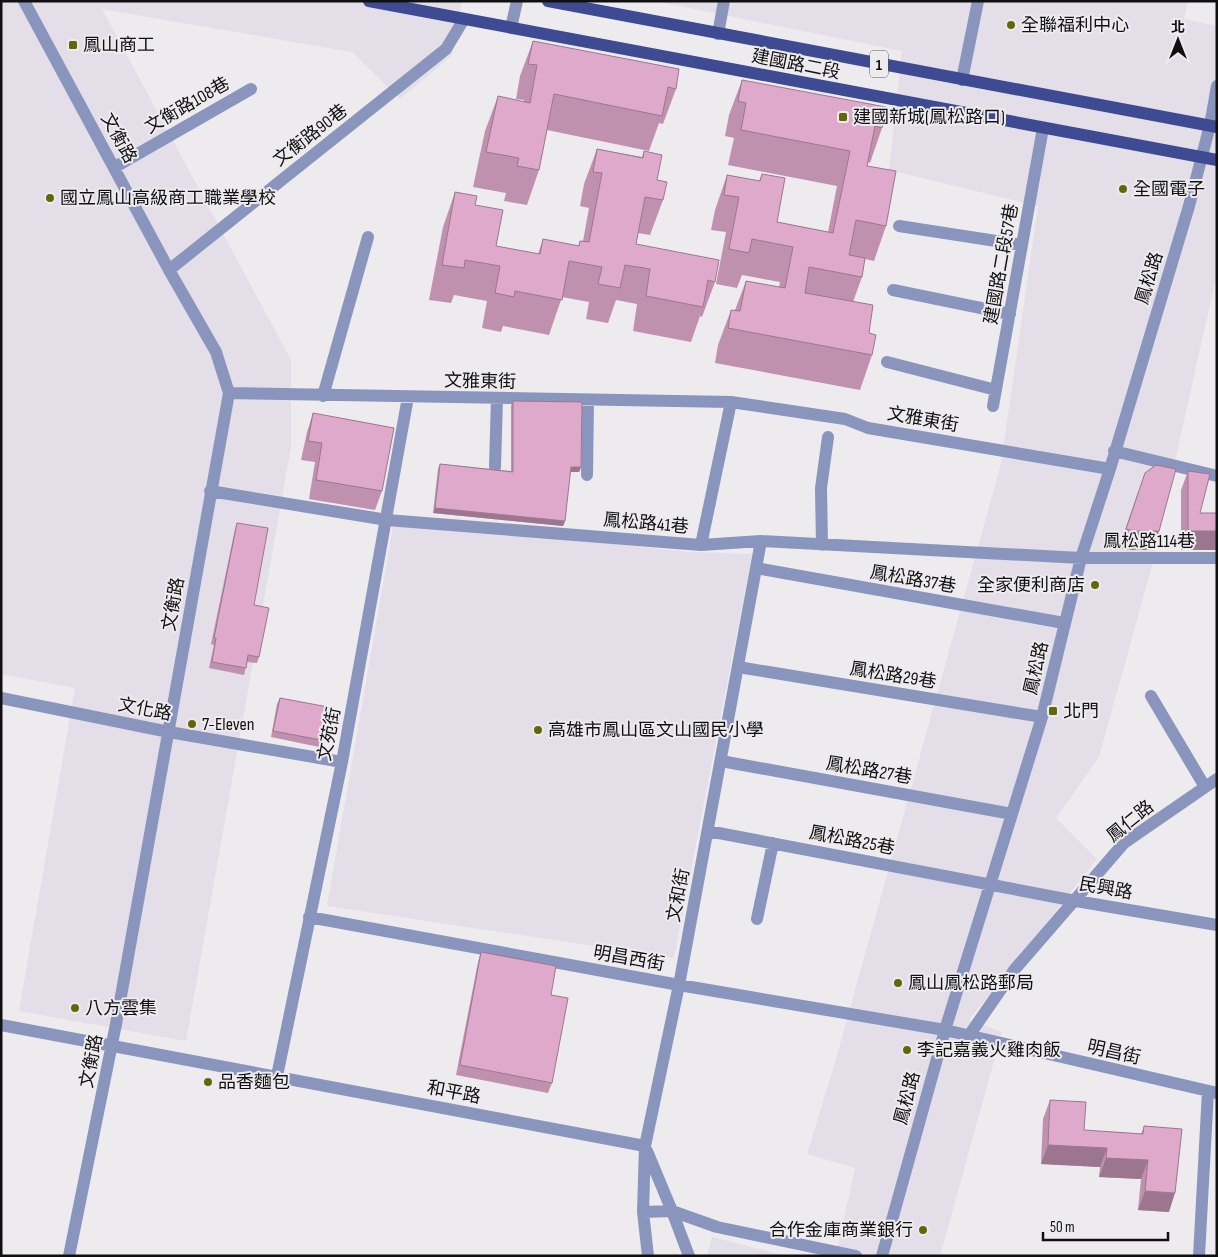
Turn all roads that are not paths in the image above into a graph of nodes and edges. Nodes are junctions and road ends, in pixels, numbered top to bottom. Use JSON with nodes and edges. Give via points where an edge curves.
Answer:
{"nodes":[{"id":1,"x":24,"y":1,"type":"edge"},
{"id":2,"x":369,"y":1,"type":"edge"},
{"id":3,"x":517,"y":1,"type":"edge"},
{"id":4,"x":548,"y":1,"type":"edge"},
{"id":5,"x":724,"y":1,"type":"edge"},
{"id":6,"x":978,"y":1,"type":"edge"},
{"id":7,"x":464,"y":19,"type":"junction"},
{"id":8,"x":511,"y":28,"type":"junction"},
{"id":9,"x":718,"y":34,"type":"junction"},
{"id":10,"x":962,"y":80,"type":"junction"},
{"id":11,"x":1217,"y":86,"type":"edge"},
{"id":12,"x":251,"y":89,"type":"dead end"},
{"id":13,"x":1213,"y":126,"type":"edge"},
{"id":14,"x":1043,"y":128,"type":"junction"},
{"id":15,"x":1202,"y":157,"type":"junction"},
{"id":16,"x":1217,"y":160,"type":"edge"},
{"id":17,"x":115,"y":167,"type":"junction"},
{"id":18,"x":899,"y":226,"type":"dead end"},
{"id":19,"x":368,"y":237,"type":"dead end"},
{"id":20,"x":1022,"y":245,"type":"junction"},
{"id":21,"x":169,"y":270,"type":"junction"},
{"id":22,"x":893,"y":290,"type":"dead end"},
{"id":23,"x":1010,"y":314,"type":"junction"},
{"id":24,"x":887,"y":362,"type":"dead end"},
{"id":25,"x":996,"y":390,"type":"junction"},
{"id":26,"x":229,"y":393,"type":"junction"},
{"id":27,"x":323,"y":396,"type":"junction"},
{"id":28,"x":408,"y":397,"type":"junction"},
{"id":29,"x":497,"y":398,"type":"junction"},
{"id":30,"x":588,"y":400,"type":"junction"},
{"id":31,"x":731,"y":402,"type":"junction"},
{"id":32,"x":993,"y":406,"type":"dead end"},
{"id":33,"x":828,"y":437,"type":"dead end"},
{"id":34,"x":1114,"y":451,"type":"junction"},
{"id":35,"x":496,"y":467,"type":"dead end"},
{"id":36,"x":1110,"y":468,"type":"junction"},
{"id":37,"x":587,"y":475,"type":"dead end"},
{"id":38,"x":1217,"y":476,"type":"edge"},
{"id":39,"x":210,"y":492,"type":"junction"},
{"id":40,"x":387,"y":520,"type":"junction"},
{"id":41,"x":761,"y":541,"type":"junction"},
{"id":42,"x":701,"y":545,"type":"junction"},
{"id":43,"x":822,"y":545,"type":"junction"},
{"id":44,"x":1081,"y":558,"type":"junction"},
{"id":45,"x":1217,"y":558,"type":"edge"},
{"id":46,"x":756,"y":568,"type":"junction"},
{"id":47,"x":1064,"y":623,"type":"junction"},
{"id":48,"x":738,"y":667,"type":"junction"},
{"id":49,"x":1151,"y":696,"type":"dead end"},
{"id":50,"x":1,"y":698,"type":"edge"},
{"id":51,"x":1042,"y":717,"type":"junction"},
{"id":52,"x":169,"y":732,"type":"junction"},
{"id":53,"x":721,"y":761,"type":"junction"},
{"id":54,"x":342,"y":762,"type":"junction"},
{"id":55,"x":1217,"y":779,"type":"edge"},
{"id":56,"x":1205,"y":787,"type":"junction"},
{"id":57,"x":1012,"y":814,"type":"junction"},
{"id":58,"x":708,"y":830,"type":"junction"},
{"id":59,"x":773,"y":843,"type":"junction"},
{"id":60,"x":990,"y":884,"type":"junction"},
{"id":61,"x":1076,"y":901,"type":"junction"},
{"id":62,"x":309,"y":917,"type":"junction"},
{"id":63,"x":758,"y":919,"type":"dead end"},
{"id":64,"x":1217,"y":925,"type":"edge"},
{"id":65,"x":679,"y":985,"type":"junction"},
{"id":66,"x":1,"y":1025,"type":"edge"},
{"id":67,"x":944,"y":1030,"type":"junction"},
{"id":68,"x":968,"y":1037,"type":"junction"},
{"id":69,"x":112,"y":1047,"type":"junction"},
{"id":70,"x":277,"y":1076,"type":"junction"},
{"id":71,"x":1212,"y":1092,"type":"edge"},
{"id":72,"x":645,"y":1146,"type":"junction"},
{"id":73,"x":672,"y":1211,"type":"junction"},
{"id":74,"x":643,"y":1212,"type":"junction"},
{"id":75,"x":69,"y":1256,"type":"edge"},
{"id":76,"x":648,"y":1256,"type":"edge"},
{"id":77,"x":689,"y":1256,"type":"edge"},
{"id":78,"x":856,"y":1256,"type":"edge"},
{"id":79,"x":882,"y":1256,"type":"edge"},
{"id":80,"x":1199,"y":1256,"type":"edge"}],
"edges":[{"from":1,"to":17,"type":"street","name":"文衡路"},
{"from":2,"to":7,"type":"main road","name":"建國路二段","number":"1"},
{"from":3,"to":8,"type":"street"},
{"from":4,"to":9,"type":"main road","name":"建國路二段","number":"1"},
{"from":5,"to":9,"type":"street"},
{"from":6,"to":10,"type":"street"},
{"from":7,"to":8,"type":"main road","name":"建國路二段","number":"1"},
{"from":7,"to":21,"type":"street","name":"文衡路90巷","via":[[446,49]]},
{"from":8,"to":14,"type":"main road","name":"建國路二段","number":"1"},
{"from":9,"to":10,"type":"main road","name":"建國路二段","number":"1"},
{"from":10,"to":13,"type":"main road","name":"建國路二段","number":"1"},
{"from":11,"to":13,"type":"street","name":"鳳松路"},
{"from":12,"to":17,"type":"street","name":"文衡路108巷"},
{"from":13,"to":15,"type":"street","name":"鳳松路"},
{"from":14,"to":15,"type":"main road","name":"建國路二段","number":"1"},
{"from":14,"to":20,"type":"street","name":"建國路二段57巷"},
{"from":15,"to":16,"type":"main road","name":"建國路二段","number":"1"},
{"from":15,"to":34,"type":"street","name":"鳳松路"},
{"from":17,"to":21,"type":"street","name":"文衡路"},
{"from":18,"to":20,"type":"street"},
{"from":19,"to":27,"type":"street"},
{"from":20,"to":23,"type":"street","name":"建國路二段57巷"},
{"from":21,"to":26,"type":"street","name":"文衡路","via":[[216,352]]},
{"from":22,"to":23,"type":"street"},
{"from":23,"to":25,"type":"street","name":"建國路二段57巷"},
{"from":24,"to":25,"type":"street"},
{"from":25,"to":32,"type":"street","name":"建國路二段57巷"},
{"from":26,"to":27,"type":"street","name":"文雅東街"},
{"from":26,"to":39,"type":"street","name":"文衡路"},
{"from":27,"to":28,"type":"street","name":"文雅東街"},
{"from":28,"to":29,"type":"street","name":"文雅東街"},
{"from":28,"to":40,"type":"street","name":"文苑街"},
{"from":29,"to":30,"type":"street","name":"文雅東街"},
{"from":29,"to":35,"type":"street"},
{"from":30,"to":31,"type":"street","name":"文雅東街"},
{"from":30,"to":37,"type":"street"},
{"from":31,"to":36,"type":"street","name":"文雅東街","via":[[845,419],[868,428]]},
{"from":31,"to":42,"type":"street"},
{"from":33,"to":43,"type":"street","via":[[821,488]]},
{"from":34,"to":36,"type":"street","name":"鳳松路"},
{"from":34,"to":38,"type":"street"},
{"from":36,"to":44,"type":"street","name":"鳳松路"},
{"from":39,"to":40,"type":"street","name":"鳳松路41巷"},
{"from":39,"to":52,"type":"street","name":"文衡路"},
{"from":40,"to":42,"type":"street","name":"鳳松路41巷"},
{"from":40,"to":54,"type":"street","name":"文苑街"},
{"from":41,"to":42,"type":"street","name":"鳳松路41巷"},
{"from":41,"to":43,"type":"street","name":"鳳松路41巷"},
{"from":41,"to":46,"type":"street","name":"文和街"},
{"from":43,"to":44,"type":"street","name":"鳳松路41巷"},
{"from":44,"to":45,"type":"street","name":"鳳松路114巷"},
{"from":44,"to":47,"type":"street","name":"鳳松路"},
{"from":46,"to":47,"type":"street","name":"鳳松路37巷"},
{"from":46,"to":48,"type":"street","name":"文和街"},
{"from":47,"to":51,"type":"street","name":"鳳松路"},
{"from":48,"to":51,"type":"street","name":"鳳松路29巷"},
{"from":48,"to":53,"type":"street","name":"文和街"},
{"from":49,"to":56,"type":"street"},
{"from":50,"to":52,"type":"street","name":"文化路"},
{"from":51,"to":57,"type":"street","name":"鳳松路"},
{"from":52,"to":54,"type":"street","name":"文化路"},
{"from":52,"to":69,"type":"street","name":"文衡路"},
{"from":53,"to":57,"type":"street","name":"鳳松路27巷"},
{"from":53,"to":58,"type":"street","name":"文和街"},
{"from":54,"to":62,"type":"street","name":"文苑街"},
{"from":55,"to":56,"type":"street","name":"鳳仁路"},
{"from":56,"to":61,"type":"street","name":"鳳仁路","via":[[1124,843]]},
{"from":57,"to":60,"type":"street","name":"鳳松路"},
{"from":58,"to":59,"type":"street","name":"鳳松路25巷"},
{"from":58,"to":65,"type":"street","name":"文和街"},
{"from":59,"to":60,"type":"street","name":"鳳松路25巷"},
{"from":59,"to":63,"type":"street"},
{"from":60,"to":61,"type":"street","name":"民興路"},
{"from":60,"to":67,"type":"street","name":"鳳松路"},
{"from":61,"to":64,"type":"street","name":"民興路"},
{"from":61,"to":68,"type":"street","name":"鳳仁路","via":[[1015,969]]},
{"from":62,"to":65,"type":"street","name":"明昌西街"},
{"from":62,"to":70,"type":"street","name":"文苑街"},
{"from":65,"to":67,"type":"street","name":"明昌西街"},
{"from":65,"to":72,"type":"street","name":"文和街"},
{"from":66,"to":69,"type":"street","name":"和平路"},
{"from":67,"to":68,"type":"street","name":"明昌街"},
{"from":67,"to":79,"type":"street","name":"鳳松路"},
{"from":68,"to":71,"type":"street","name":"明昌街"},
{"from":69,"to":70,"type":"street","name":"和平路"},
{"from":69,"to":75,"type":"street","name":"文衡路"},
{"from":70,"to":72,"type":"street","name":"和平路"},
{"from":71,"to":80,"type":"street"},
{"from":72,"to":73,"type":"street"},
{"from":72,"to":74,"type":"street","name":"文和街"},
{"from":73,"to":74,"type":"street"},
{"from":73,"to":77,"type":"street"},
{"from":73,"to":78,"type":"street","via":[[717,1227]]},
{"from":74,"to":76,"type":"street","name":"文和街"}]}
